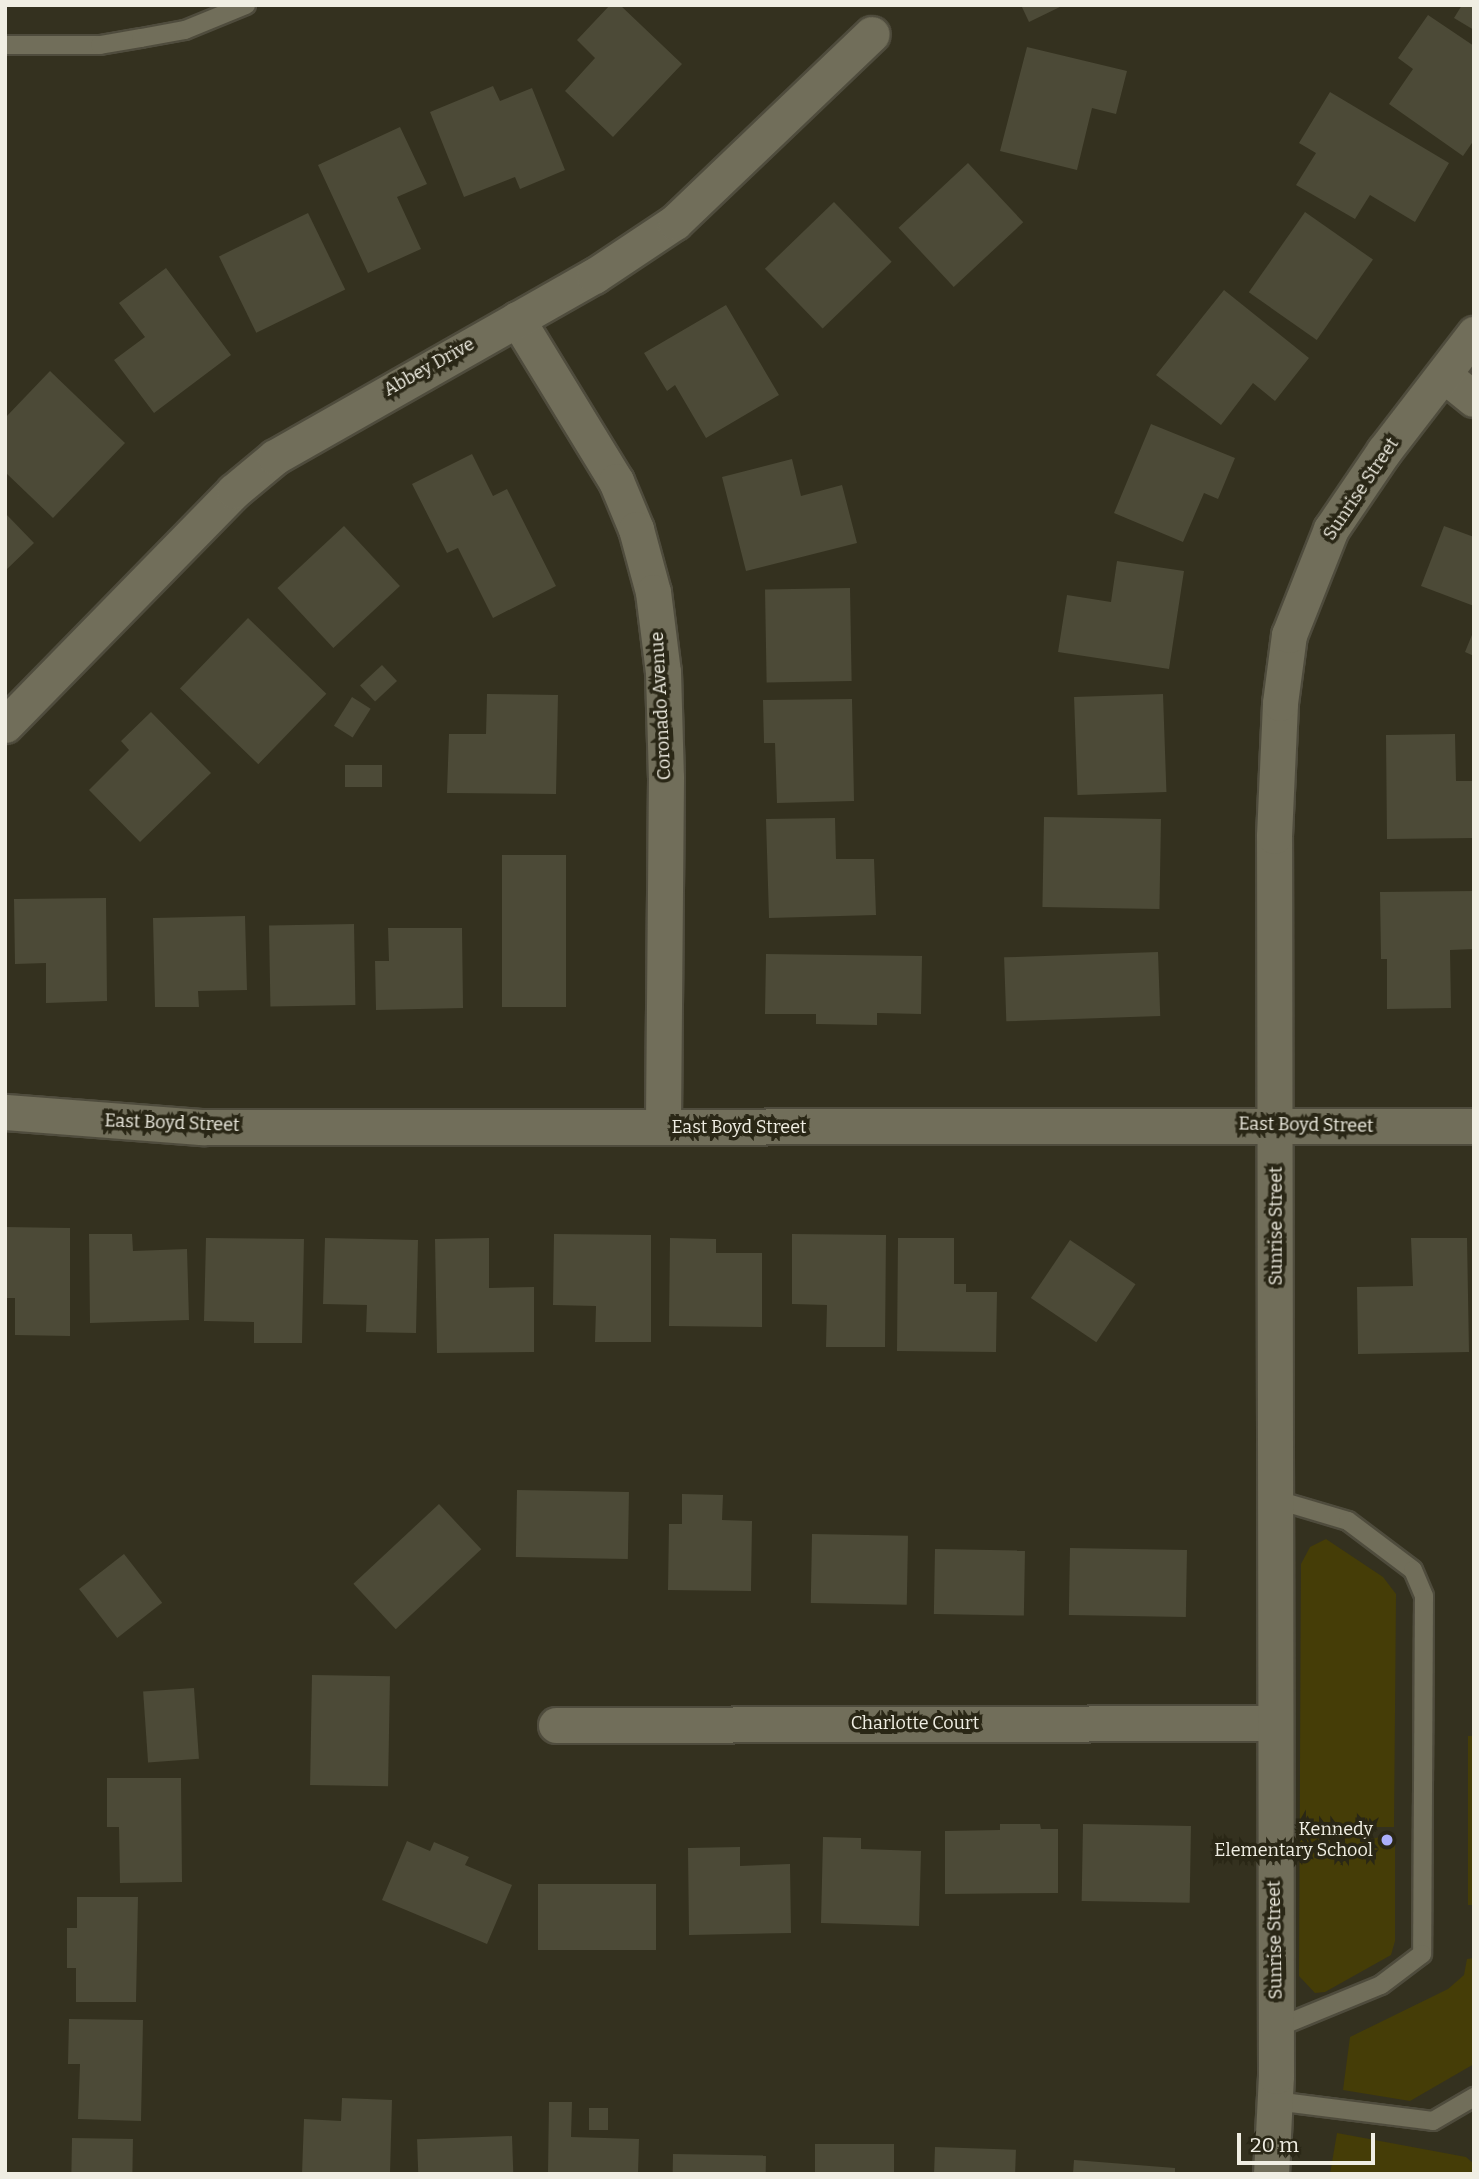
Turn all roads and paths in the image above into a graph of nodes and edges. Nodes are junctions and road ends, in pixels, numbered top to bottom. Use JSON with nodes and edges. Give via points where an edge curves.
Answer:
{"nodes":[{"id":1,"x":246,"y":5,"type":"edge"},
{"id":2,"x":872,"y":34,"type":"dead end"},
{"id":3,"x":5,"y":45,"type":"edge"},
{"id":4,"x":517,"y":319,"type":"junction"},
{"id":5,"x":1474,"y":334,"type":"edge"},
{"id":6,"x":1444,"y":375,"type":"junction"},
{"id":7,"x":1474,"y":399,"type":"edge"},
{"id":8,"x":5,"y":725,"type":"edge"},
{"id":9,"x":5,"y":1112,"type":"edge"},
{"id":10,"x":1275,"y":1126,"type":"junction"},
{"id":11,"x":1474,"y":1126,"type":"edge"},
{"id":12,"x":663,"y":1127,"type":"junction"},
{"id":13,"x":1274,"y":1499,"type":"junction"},
{"id":14,"x":1273,"y":1723,"type":"junction"},
{"id":15,"x":556,"y":1725,"type":"dead end"},
{"id":16,"x":1276,"y":2028,"type":"junction"},
{"id":17,"x":1474,"y":2097,"type":"edge"},
{"id":18,"x":1275,"y":2101,"type":"junction"},
{"id":19,"x":1271,"y":2174,"type":"edge"}],
"edges":[{"from":1,"to":3,"type":"lane","via":[[185,30],[100,45]]},
{"from":2,"to":4,"type":"street","name":"Abbey Drive","via":[[675,222],[594,276]]},
{"from":4,"to":8,"type":"street","name":"Abbey Drive","via":[[275,457],[234,491]]},
{"from":4,"to":12,"type":"street","name":"Coronado Avenue","via":[[615,481],[636,529],[653,592],[663,672],[666,777]]},
{"from":5,"to":6,"type":"street","name":"Sunrise Street"},
{"from":6,"to":7,"type":"street"},
{"from":6,"to":10,"type":"street","name":"Sunrise Street","via":[[1331,529],[1289,635],[1273,835]]},
{"from":9,"to":12,"type":"street","name":"East Boyd Street","via":[[202,1127]]},
{"from":10,"to":11,"type":"street","name":"East Boyd Street"},
{"from":10,"to":12,"type":"street","name":"East Boyd Street"},
{"from":10,"to":13,"type":"street","name":"Sunrise Street"},
{"from":13,"to":14,"type":"street","name":"Sunrise Street"},
{"from":13,"to":16,"type":"lane","via":[[1348,1521],[1413,1570],[1424,1596],[1422,1954],[1381,1985]]},
{"from":14,"to":15,"type":"street","name":"Charlotte Court"},
{"from":14,"to":16,"type":"street","name":"Sunrise Street"},
{"from":16,"to":18,"type":"street","name":"Sunrise Street"},
{"from":17,"to":18,"type":"lane","via":[[1433,2121]]},
{"from":18,"to":19,"type":"street","name":"Sunrise Street"}]}
